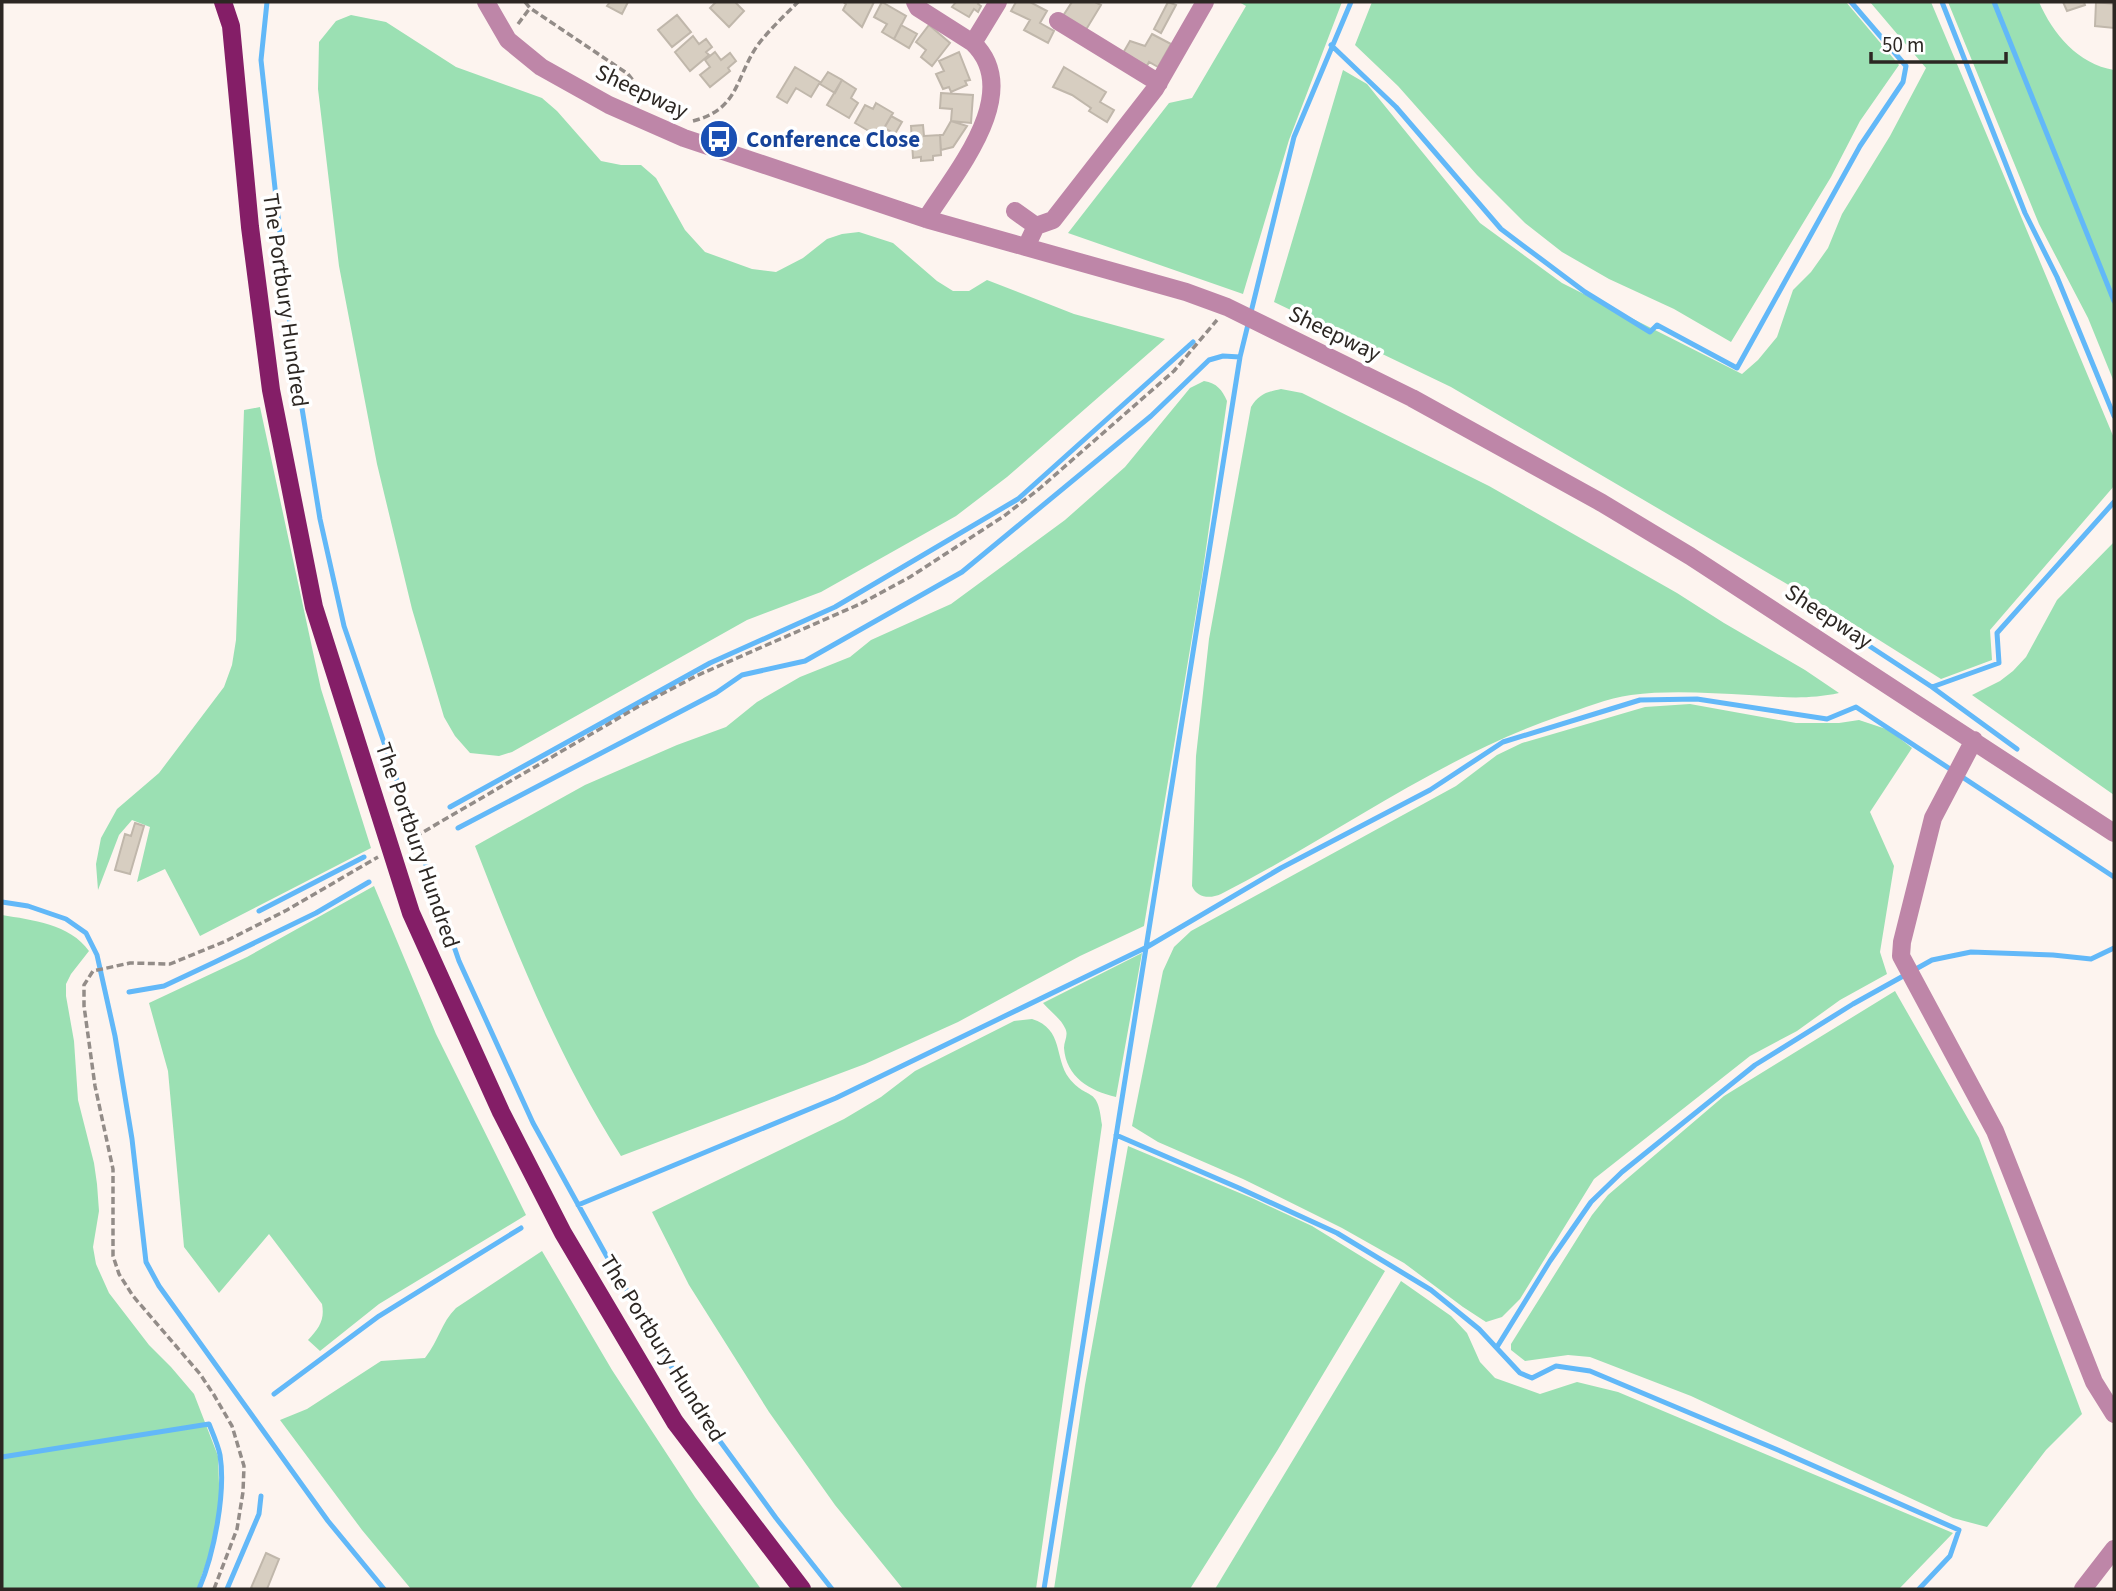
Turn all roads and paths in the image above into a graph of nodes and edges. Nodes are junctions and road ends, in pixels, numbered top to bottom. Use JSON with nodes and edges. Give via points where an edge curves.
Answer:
{"nodes":[{"id":1,"x":223,"y":2,"type":"edge"},
{"id":2,"x":237,"y":2,"type":"edge"},
{"id":3,"x":486,"y":2,"type":"edge"},
{"id":4,"x":525,"y":2,"type":"edge"},
{"id":5,"x":798,"y":2,"type":"edge"},
{"id":6,"x":915,"y":2,"type":"edge"},
{"id":7,"x":998,"y":2,"type":"edge"},
{"id":8,"x":1205,"y":2,"type":"edge"},
{"id":9,"x":1058,"y":21,"type":"dead end"},
{"id":10,"x":231,"y":26,"type":"junction"},
{"id":11,"x":973,"y":43,"type":"junction"},
{"id":12,"x":1159,"y":83,"type":"junction"},
{"id":13,"x":660,"y":110,"type":"dead end"},
{"id":14,"x":684,"y":138,"type":"junction"},
{"id":15,"x":1015,"y":211,"type":"dead end"},
{"id":16,"x":926,"y":219,"type":"junction"},
{"id":17,"x":1036,"y":226,"type":"junction"},
{"id":18,"x":1026,"y":247,"type":"junction"},
{"id":19,"x":1227,"y":307,"type":"junction"},
{"id":20,"x":1973,"y":740,"type":"junction"},
{"id":21,"x":2114,"y":833,"type":"edge"},
{"id":22,"x":408,"y":841,"type":"dead end"},
{"id":23,"x":390,"y":851,"type":"junction"},
{"id":24,"x":2114,"y":1414,"type":"edge"},
{"id":25,"x":2114,"y":1549,"type":"edge"},
{"id":26,"x":214,"y":1589,"type":"edge"},
{"id":27,"x":802,"y":1589,"type":"edge"},
{"id":28,"x":2083,"y":1589,"type":"edge"}],
"edges":[{"from":1,"to":10,"type":"main road","name":"The Portbury Hundred"},
{"from":2,"to":10,"type":"main road","name":"The Portbury Hundred"},
{"from":3,"to":14,"type":"street","name":"Sheepway","via":[[508,40],[541,66],[609,105]]},
{"from":4,"to":13,"type":"path","via":[[628,74]]},
{"from":5,"to":14,"type":"path","via":[[759,44],[730,100],[712,115],[691,122]]},
{"from":6,"to":11,"type":"street"},
{"from":7,"to":11,"type":"street"},
{"from":8,"to":12,"type":"street"},
{"from":9,"to":12,"type":"street","via":[[1077,43]]},
{"from":10,"to":23,"type":"main road","name":"The Portbury Hundred","via":[[271,390],[314,607]]},
{"from":11,"to":16,"type":"street","via":[[988,67],[989,109],[980,135]]},
{"from":12,"to":17,"type":"street","via":[[1053,220]]},
{"from":14,"to":16,"type":"street","name":"Sheepway"},
{"from":15,"to":17,"type":"street"},
{"from":16,"to":18,"type":"street","name":"Sheepway"},
{"from":17,"to":18,"type":"street"},
{"from":18,"to":19,"type":"street","name":"Sheepway"},
{"from":19,"to":20,"type":"street","name":"Sheepway","via":[[1412,398],[1602,503]]},
{"from":19,"to":22,"type":"path","via":[[1174,371],[1039,489],[910,577],[640,705]]},
{"from":20,"to":21,"type":"street","name":"Sheepway"},
{"from":20,"to":24,"type":"street","via":[[1933,818],[1902,942],[1902,962],[1995,1131],[2094,1382]]},
{"from":23,"to":26,"type":"path","via":[[226,941],[170,964],[144,962],[93,971],[85,985],[95,1086],[113,1169],[113,1256],[133,1296],[214,1395],[232,1426],[244,1466],[237,1529]]},
{"from":23,"to":27,"type":"main road","name":"The Portbury Hundred","via":[[411,913],[478,1062],[563,1233],[675,1422]]},
{"from":25,"to":28,"type":"street"}]}
